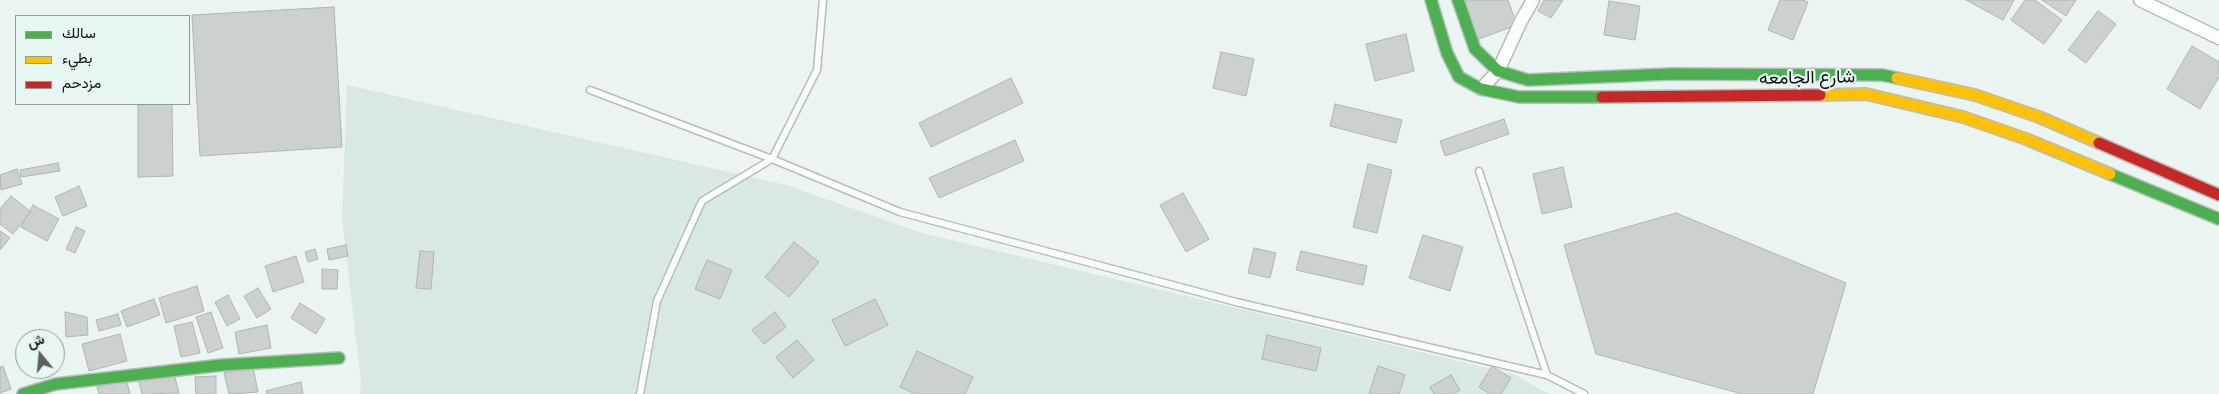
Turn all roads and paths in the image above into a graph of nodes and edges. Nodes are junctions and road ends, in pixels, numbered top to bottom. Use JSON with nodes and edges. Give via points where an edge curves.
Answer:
{"nodes":[{"id":1,"x":823,"y":0,"type":"edge"},
{"id":2,"x":1431,"y":0,"type":"edge"},
{"id":3,"x":1458,"y":0,"type":"edge"},
{"id":4,"x":1533,"y":0,"type":"edge"},
{"id":5,"x":2140,"y":0,"type":"edge"},
{"id":6,"x":2219,"y":38,"type":"edge"},
{"id":7,"x":1498,"y":71,"type":"junction"},
{"id":8,"x":590,"y":90,"type":"dead end"},
{"id":9,"x":1481,"y":90,"type":"junction"},
{"id":10,"x":772,"y":160,"type":"junction"},
{"id":11,"x":1479,"y":171,"type":"dead end"},
{"id":12,"x":2219,"y":195,"type":"edge"},
{"id":13,"x":2219,"y":219,"type":"edge"},
{"id":14,"x":339,"y":358,"type":"dead end"},
{"id":15,"x":1547,"y":374,"type":"junction"},
{"id":16,"x":23,"y":394,"type":"edge"},
{"id":17,"x":640,"y":394,"type":"edge"},
{"id":18,"x":1584,"y":394,"type":"edge"}],
"edges":[{"from":1,"to":10,"type":"lane","via":[[817,70]]},
{"from":2,"to":9,"type":"street","name":"شارع الجامعه","via":[[1447,53],[1459,77]]},
{"from":3,"to":7,"type":"street","name":"شارع الجامعه","via":[[1475,49]]},
{"from":4,"to":7,"type":"street"},
{"from":5,"to":6,"type":"street"},
{"from":7,"to":9,"type":"street"},
{"from":7,"to":12,"type":"street","name":"شارع الجامعه","via":[[1528,80],[1671,74],[1882,75],[2002,104]]},
{"from":8,"to":10,"type":"lane"},
{"from":9,"to":13,"type":"street","name":"شارع الجامعه","via":[[1519,97],[1556,98],[1866,94],[1963,117],[2026,139]]},
{"from":10,"to":15,"type":"lane","via":[[900,212],[1236,302]]},
{"from":10,"to":17,"type":"lane","via":[[702,201],[657,301]]},
{"from":11,"to":15,"type":"lane"},
{"from":14,"to":16,"type":"street","via":[[222,365],[56,384]]},
{"from":15,"to":18,"type":"lane"}]}
